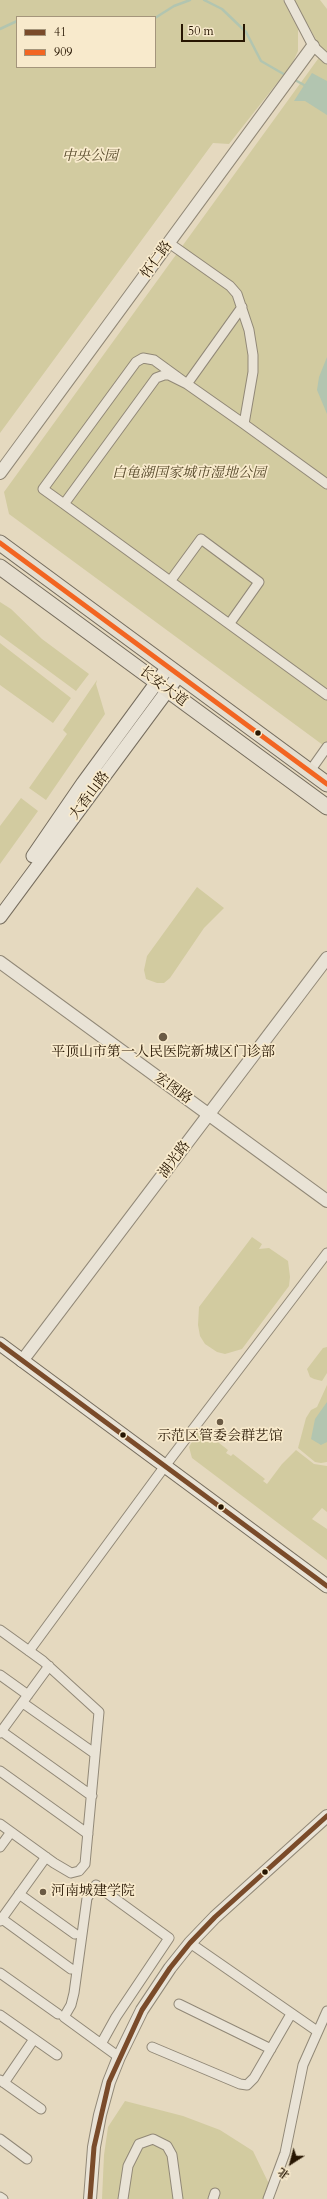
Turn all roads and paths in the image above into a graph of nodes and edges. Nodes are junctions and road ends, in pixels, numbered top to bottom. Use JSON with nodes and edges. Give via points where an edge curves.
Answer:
{"nodes":[{"id":1,"x":289,"y":0,"type":"edge"},
{"id":2,"x":313,"y":46,"type":"junction"},
{"id":3,"x":327,"y":59,"type":"edge"},
{"id":4,"x":169,"y":243,"type":"junction"},
{"id":5,"x":242,"y":307,"type":"junction"},
{"id":6,"x":187,"y":384,"type":"junction"},
{"id":7,"x":244,"y":424,"type":"junction"},
{"id":8,"x":0,"y":473,"type":"edge"},
{"id":9,"x":327,"y":484,"type":"edge"},
{"id":10,"x":64,"y":504,"type":"junction"},
{"id":11,"x":0,"y":543,"type":"edge"},
{"id":12,"x":0,"y":567,"type":"edge"},
{"id":13,"x":171,"y":580,"type":"junction"},
{"id":14,"x":230,"y":622,"type":"junction"},
{"id":15,"x":174,"y":671,"type":"junction"},
{"id":16,"x":162,"y":686,"type":"junction"},
{"id":17,"x":327,"y":695,"type":"edge"},
{"id":18,"x":327,"y":747,"type":"edge"},
{"id":19,"x":310,"y":772,"type":"junction"},
{"id":20,"x":327,"y":784,"type":"edge"},
{"id":21,"x":327,"y":807,"type":"edge"},
{"id":22,"x":0,"y":901,"type":"edge"},
{"id":23,"x":0,"y":916,"type":"edge"},
{"id":24,"x":327,"y":958,"type":"edge"},
{"id":25,"x":0,"y":962,"type":"edge"},
{"id":26,"x":209,"y":1114,"type":"junction"},
{"id":27,"x":325,"y":1196,"type":"edge"},
{"id":28,"x":327,"y":1253,"type":"edge"},
{"id":29,"x":0,"y":1344,"type":"edge"},
{"id":30,"x":22,"y":1361,"type":"junction"},
{"id":31,"x":165,"y":1466,"type":"junction"},
{"id":32,"x":327,"y":1586,"type":"edge"},
{"id":33,"x":0,"y":1630,"type":"edge"},
{"id":34,"x":29,"y":1651,"type":"junction"},
{"id":35,"x":49,"y":1666,"type":"junction"},
{"id":36,"x":0,"y":1675,"type":"edge"},
{"id":37,"x":25,"y":1699,"type":"junction"},
{"id":38,"x":2,"y":1728,"type":"edge"},
{"id":39,"x":94,"y":1753,"type":"junction"},
{"id":40,"x":0,"y":1771,"type":"edge"},
{"id":41,"x":92,"y":1796,"type":"junction"},
{"id":42,"x":327,"y":1816,"type":"edge"},
{"id":43,"x":0,"y":1824,"type":"edge"},
{"id":44,"x":11,"y":1832,"type":"junction"},
{"id":45,"x":88,"y":1834,"type":"junction"},
{"id":46,"x":0,"y":1847,"type":"edge"},
{"id":47,"x":46,"y":1857,"type":"junction"},
{"id":48,"x":19,"y":1894,"type":"junction"},
{"id":49,"x":1,"y":1920,"type":"edge"},
{"id":50,"x":75,"y":1934,"type":"dead end"},
{"id":51,"x":190,"y":1943,"type":"junction"},
{"id":52,"x":71,"y":1969,"type":"dead end"},
{"id":53,"x":0,"y":1973,"type":"edge"},
{"id":54,"x":179,"y":2004,"type":"dead end"},
{"id":55,"x":327,"y":2011,"type":"edge"},
{"id":56,"x":58,"y":2014,"type":"dead end"},
{"id":57,"x":291,"y":2014,"type":"junction"},
{"id":58,"x":0,"y":2015,"type":"edge"},
{"id":59,"x":317,"y":2031,"type":"junction"},
{"id":60,"x":34,"y":2039,"type":"junction"},
{"id":61,"x":101,"y":2044,"type":"junction"},
{"id":62,"x":152,"y":2047,"type":"dead end"},
{"id":63,"x":270,"y":2050,"type":"junction"},
{"id":64,"x":56,"y":2055,"type":"dead end"},
{"id":65,"x":119,"y":2057,"type":"junction"},
{"id":66,"x":2,"y":2082,"type":"edge"},
{"id":67,"x":41,"y":2109,"type":"dead end"},
{"id":68,"x":0,"y":2139,"type":"edge"},
{"id":69,"x":27,"y":2158,"type":"dead end"},
{"id":70,"x":0,"y":2197,"type":"edge"},
{"id":71,"x":2,"y":2199,"type":"edge"},
{"id":72,"x":90,"y":2199,"type":"edge"},
{"id":73,"x":122,"y":2199,"type":"edge"},
{"id":74,"x":178,"y":2199,"type":"edge"},
{"id":75,"x":268,"y":2199,"type":"edge"}],
"edges":[{"from":1,"to":2,"type":"street"},
{"from":2,"to":3,"type":"street"},
{"from":2,"to":4,"type":"street","name":"怀仁路"},
{"from":4,"to":5,"type":"street","via":[[230,286],[238,294]]},
{"from":4,"to":8,"type":"street","name":"怀仁路"},
{"from":5,"to":6,"type":"street"},
{"from":5,"to":7,"type":"street","via":[[250,330],[253,372]]},
{"from":6,"to":7,"type":"street"},
{"from":6,"to":10,"type":"street","via":[[164,375],[156,378]]},
{"from":6,"to":10,"type":"street","via":[[154,360],[139,359],[43,489]]},
{"from":7,"to":9,"type":"street"},
{"from":10,"to":13,"type":"street"},
{"from":11,"to":15,"type":"main road","name":"长安大道"},
{"from":12,"to":16,"type":"main road","name":"长安大道"},
{"from":13,"to":14,"type":"street"},
{"from":13,"to":14,"type":"street","via":[[201,539],[259,582]]},
{"from":14,"to":17,"type":"street"},
{"from":15,"to":16,"type":"main road","name":"大香山路"},
{"from":15,"to":19,"type":"main road","name":"长安大道"},
{"from":16,"to":21,"type":"main road","name":"长安大道"},
{"from":16,"to":22,"type":"main road","name":"大香山路"},
{"from":16,"to":23,"type":"main road","name":"大香山路"},
{"from":18,"to":19,"type":"street"},
{"from":19,"to":20,"type":"main road","name":"长安大道"},
{"from":24,"to":26,"type":"street","name":"湖光路"},
{"from":25,"to":26,"type":"street","name":"宏图路"},
{"from":26,"to":27,"type":"street","name":"宏图路"},
{"from":26,"to":30,"type":"street","name":"湖光路"},
{"from":28,"to":31,"type":"street"},
{"from":29,"to":30,"type":"main road"},
{"from":30,"to":31,"type":"main road"},
{"from":31,"to":32,"type":"main road"},
{"from":31,"to":34,"type":"street"},
{"from":33,"to":34,"type":"street"},
{"from":34,"to":35,"type":"street"},
{"from":35,"to":37,"type":"street"},
{"from":35,"to":39,"type":"street","via":[[99,1712]]},
{"from":36,"to":37,"type":"street"},
{"from":37,"to":38,"type":"street"},
{"from":37,"to":39,"type":"street"},
{"from":38,"to":41,"type":"street"},
{"from":39,"to":41,"type":"street"},
{"from":40,"to":45,"type":"street"},
{"from":41,"to":45,"type":"street"},
{"from":42,"to":51,"type":"street","via":[[215,1917]]},
{"from":43,"to":44,"type":"street"},
{"from":44,"to":46,"type":"street"},
{"from":44,"to":47,"type":"street"},
{"from":45,"to":47,"type":"street","via":[[85,1864],[79,1871],[71,1872]]},
{"from":47,"to":48,"type":"street"},
{"from":48,"to":49,"type":"street"},
{"from":48,"to":50,"type":"street"},
{"from":49,"to":52,"type":"street"},
{"from":51,"to":57,"type":"street"},
{"from":51,"to":65,"type":"street","via":[[142,2010]]},
{"from":53,"to":56,"type":"street"},
{"from":54,"to":63,"type":"street"},
{"from":55,"to":59,"type":"street"},
{"from":57,"to":59,"type":"street"},
{"from":57,"to":63,"type":"street"},
{"from":58,"to":60,"type":"street"},
{"from":59,"to":75,"type":"street","via":[[303,2065],[285,2153]]},
{"from":60,"to":64,"type":"street"},
{"from":60,"to":66,"type":"street"},
{"from":61,"to":61,"type":"street","via":[[64,2017],[74,1993],[87,1898],[96,1885],[169,1938]]},
{"from":61,"to":65,"type":"street"},
{"from":62,"to":63,"type":"street","via":[[247,2085],[254,2078]]},
{"from":65,"to":72,"type":"street","via":[[109,2082],[97,2131]]},
{"from":66,"to":67,"type":"street"},
{"from":68,"to":69,"type":"street"},
{"from":70,"to":71,"type":"street"},
{"from":73,"to":74,"type":"street","via":[[128,2166],[139,2144],[153,2139],[167,2146],[172,2155]]}]}
